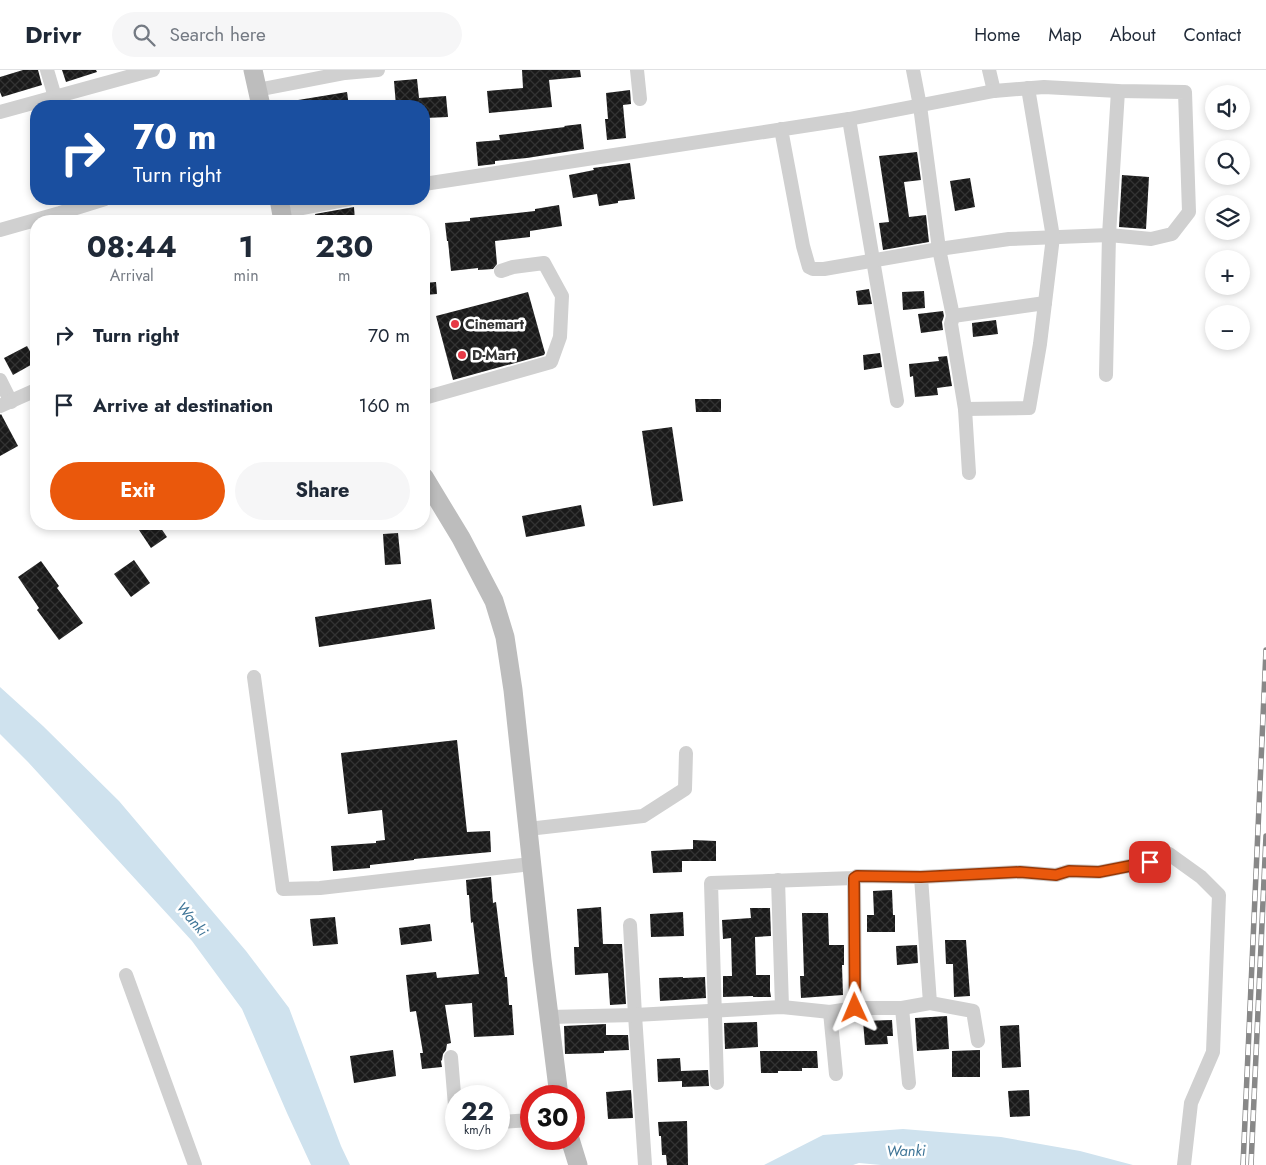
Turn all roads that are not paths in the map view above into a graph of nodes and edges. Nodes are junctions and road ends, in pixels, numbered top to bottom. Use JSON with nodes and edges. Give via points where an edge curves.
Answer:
{"nodes":[{"id":1,"x":47,"y":70,"type":"edge"},
{"id":2,"x":153,"y":70,"type":"edge"},
{"id":3,"x":254,"y":70,"type":"edge"},
{"id":4,"x":378,"y":70,"type":"edge"},
{"id":5,"x":637,"y":70,"type":"edge"},
{"id":6,"x":913,"y":70,"type":"edge"},
{"id":7,"x":988,"y":70,"type":"edge"},
{"id":8,"x":112,"y":75,"type":"edge"},
{"id":9,"x":1028,"y":88,"type":"junction"},
{"id":10,"x":1118,"y":91,"type":"junction"},
{"id":11,"x":994,"y":92,"type":"junction"},
{"id":12,"x":55,"y":97,"type":"junction"},
{"id":13,"x":259,"y":98,"type":"edge"},
{"id":14,"x":640,"y":99,"type":"dead end"},
{"id":15,"x":44,"y":100,"type":"edge"},
{"id":16,"x":30,"y":104,"type":"edge"},
{"id":17,"x":920,"y":106,"type":"junction"},
{"id":18,"x":0,"y":112,"type":"edge"},
{"id":19,"x":849,"y":119,"type":"junction"},
{"id":20,"x":781,"y":129,"type":"junction"},
{"id":21,"x":430,"y":183,"type":"edge"},
{"id":22,"x":86,"y":205,"type":"edge"},
{"id":23,"x":315,"y":205,"type":"edge"},
{"id":24,"x":281,"y":211,"type":"edge"},
{"id":25,"x":53,"y":215,"type":"edge"},
{"id":26,"x":30,"y":222,"type":"edge"},
{"id":27,"x":0,"y":230,"type":"edge"},
{"id":28,"x":1110,"y":235,"type":"junction"},
{"id":29,"x":1053,"y":237,"type":"junction"},
{"id":30,"x":939,"y":249,"type":"junction"},
{"id":31,"x":873,"y":261,"type":"junction"},
{"id":32,"x":501,"y":270,"type":"dead end"},
{"id":33,"x":1045,"y":304,"type":"junction"},
{"id":34,"x":953,"y":316,"type":"junction"},
{"id":35,"x":1106,"y":375,"type":"dead end"},
{"id":36,"x":0,"y":380,"type":"edge"},
{"id":37,"x":30,"y":393,"type":"edge"},
{"id":38,"x":430,"y":396,"type":"edge"},
{"id":39,"x":897,"y":401,"type":"dead end"},
{"id":40,"x":5,"y":404,"type":"edge"},
{"id":41,"x":965,"y":409,"type":"junction"},
{"id":42,"x":969,"y":473,"type":"dead end"},
{"id":43,"x":430,"y":487,"type":"edge"},
{"id":44,"x":254,"y":677,"type":"dead end"},
{"id":45,"x":686,"y":754,"type":"dead end"},
{"id":46,"x":528,"y":829,"type":"junction"},
{"id":47,"x":532,"y":864,"type":"junction"},
{"id":48,"x":921,"y":877,"type":"junction"},
{"id":49,"x":854,"y":878,"type":"junction"},
{"id":50,"x":778,"y":880,"type":"junction"},
{"id":51,"x":630,"y":925,"type":"dead end"},
{"id":52,"x":126,"y":975,"type":"dead end"},
{"id":53,"x":930,"y":1003,"type":"junction"},
{"id":54,"x":782,"y":1007,"type":"junction"},
{"id":55,"x":855,"y":1008,"type":"junction"},
{"id":56,"x":902,"y":1008,"type":"junction"},
{"id":57,"x":714,"y":1011,"type":"junction"},
{"id":58,"x":830,"y":1012,"type":"junction"},
{"id":59,"x":635,"y":1016,"type":"junction"},
{"id":60,"x":549,"y":1017,"type":"junction"},
{"id":61,"x":978,"y":1042,"type":"dead end"},
{"id":62,"x":451,"y":1057,"type":"dead end"},
{"id":63,"x":836,"y":1074,"type":"dead end"},
{"id":64,"x":717,"y":1083,"type":"dead end"},
{"id":65,"x":909,"y":1083,"type":"dead end"},
{"id":66,"x":453,"y":1085,"type":"edge"},
{"id":67,"x":558,"y":1085,"type":"edge"},
{"id":68,"x":573,"y":1150,"type":"edge"},
{"id":69,"x":195,"y":1165,"type":"edge"},
{"id":70,"x":578,"y":1165,"type":"edge"},
{"id":71,"x":646,"y":1165,"type":"edge"},
{"id":72,"x":1184,"y":1165,"type":"edge"}],
"edges":[{"from":1,"to":12,"type":"street"},
{"from":2,"to":8,"type":"street"},
{"from":3,"to":13,"type":"street"},
{"from":4,"to":13,"type":"street","via":[[345,73]]},
{"from":5,"to":14,"type":"street"},
{"from":6,"to":17,"type":"street"},
{"from":7,"to":11,"type":"street"},
{"from":8,"to":12,"type":"street"},
{"from":9,"to":10,"type":"street"},
{"from":9,"to":11,"type":"street"},
{"from":9,"to":29,"type":"street"},
{"from":10,"to":28,"type":"street"},
{"from":10,"to":28,"type":"street","via":[[1185,92],[1189,212],[1172,234],[1151,240]]},
{"from":11,"to":17,"type":"street"},
{"from":12,"to":15,"type":"street"},
{"from":16,"to":18,"type":"street"},
{"from":17,"to":19,"type":"street"},
{"from":17,"to":30,"type":"street"},
{"from":19,"to":20,"type":"street"},
{"from":19,"to":31,"type":"street"},
{"from":20,"to":21,"type":"street"},
{"from":20,"to":31,"type":"street","via":[[808,267],[824,269]]},
{"from":22,"to":25,"type":"street"},
{"from":23,"to":24,"type":"street"},
{"from":26,"to":27,"type":"street"},
{"from":28,"to":29,"type":"street"},
{"from":28,"to":35,"type":"street"},
{"from":29,"to":30,"type":"street","via":[[1009,239]]},
{"from":29,"to":33,"type":"street"},
{"from":30,"to":31,"type":"street"},
{"from":30,"to":34,"type":"street"},
{"from":31,"to":39,"type":"street"},
{"from":32,"to":38,"type":"street","via":[[544,263],[562,296],[560,337],[551,362]]},
{"from":33,"to":34,"type":"street"},
{"from":33,"to":41,"type":"street","via":[[1029,408]]},
{"from":34,"to":41,"type":"street","via":[[951,324]]},
{"from":36,"to":40,"type":"street"},
{"from":37,"to":40,"type":"street"},
{"from":41,"to":42,"type":"street"},
{"from":43,"to":46,"type":"street","via":[[494,601],[505,637]]},
{"from":44,"to":47,"type":"street","via":[[283,890]]},
{"from":45,"to":46,"type":"street","via":[[686,789],[642,816]]},
{"from":46,"to":47,"type":"street"},
{"from":47,"to":60,"type":"street"},
{"from":48,"to":49,"type":"street"},
{"from":48,"to":53,"type":"street"},
{"from":48,"to":72,"type":"street","via":[[1099,872],[1150,862],[1169,854],[1201,877],[1219,896],[1213,1052],[1192,1103]]},
{"from":49,"to":50,"type":"street"},
{"from":49,"to":55,"type":"street"},
{"from":50,"to":54,"type":"street"},
{"from":50,"to":57,"type":"street","via":[[711,883]]},
{"from":51,"to":59,"type":"street"},
{"from":52,"to":69,"type":"street"},
{"from":53,"to":56,"type":"street"},
{"from":53,"to":61,"type":"street","via":[[973,1011]]},
{"from":54,"to":57,"type":"street"},
{"from":54,"to":58,"type":"street"},
{"from":55,"to":56,"type":"street"},
{"from":55,"to":58,"type":"street"},
{"from":56,"to":65,"type":"street"},
{"from":57,"to":59,"type":"street"},
{"from":57,"to":64,"type":"street"},
{"from":58,"to":63,"type":"street"},
{"from":59,"to":60,"type":"street"},
{"from":59,"to":71,"type":"street"},
{"from":60,"to":67,"type":"street"},
{"from":62,"to":66,"type":"street"},
{"from":68,"to":70,"type":"street"}]}
